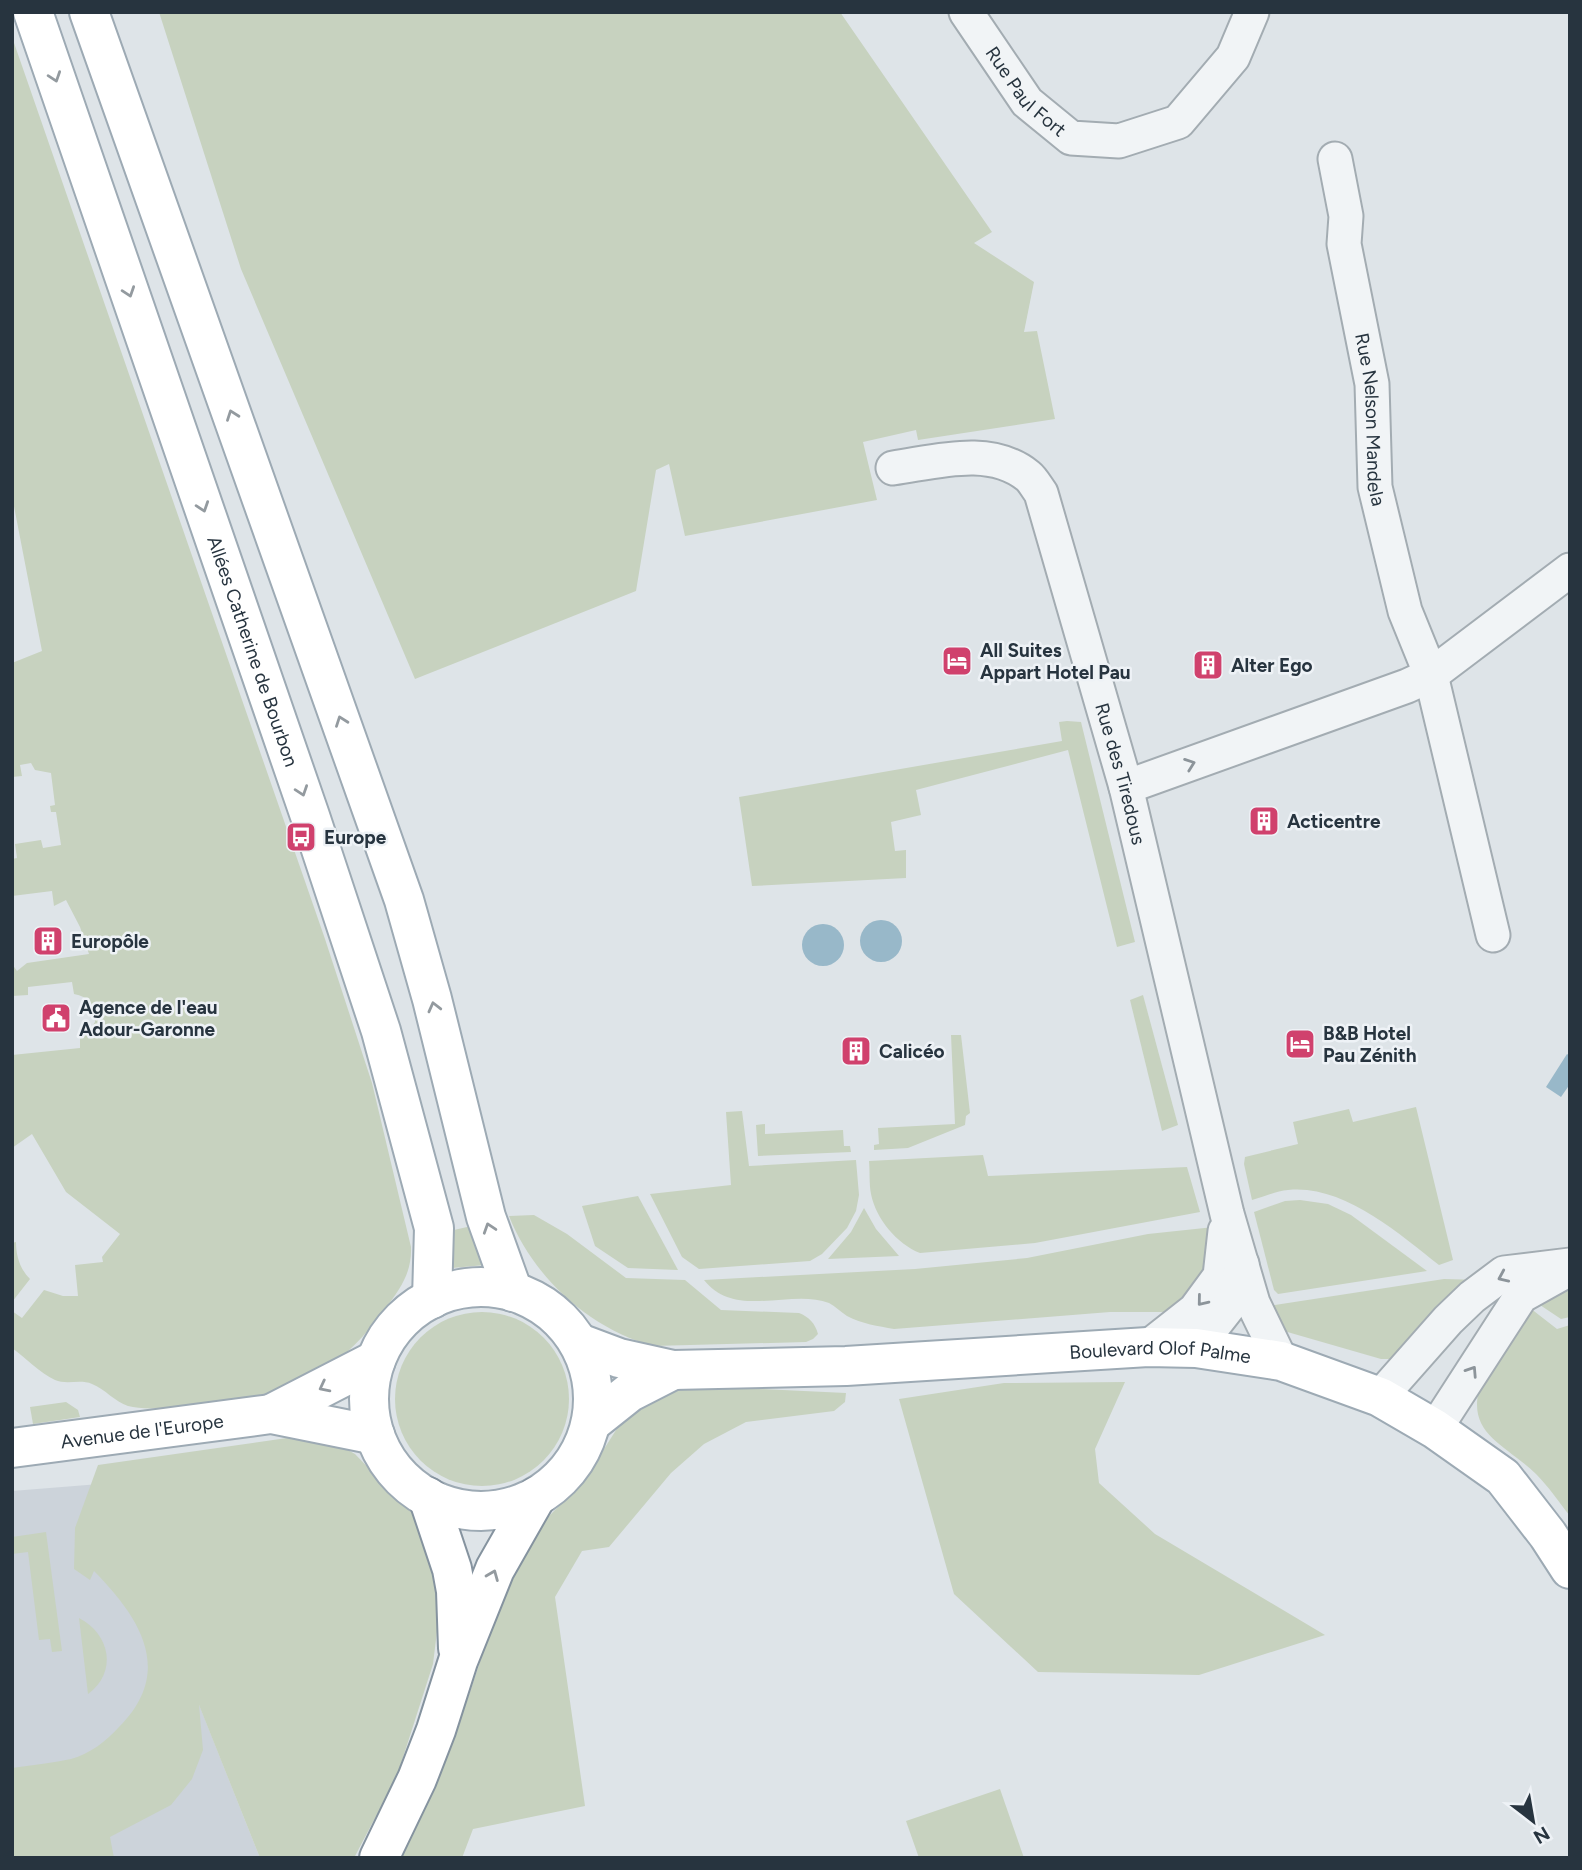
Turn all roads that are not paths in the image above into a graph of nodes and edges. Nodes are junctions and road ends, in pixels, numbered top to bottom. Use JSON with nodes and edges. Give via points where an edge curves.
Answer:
{"nodes":[{"id":1,"x":33,"y":12,"type":"edge"},
{"id":2,"x":89,"y":12,"type":"edge"},
{"id":3,"x":966,"y":12,"type":"edge"},
{"id":4,"x":1252,"y":12,"type":"edge"},
{"id":5,"x":1335,"y":159,"type":"dead end"},
{"id":6,"x":893,"y":468,"type":"dead end"},
{"id":7,"x":1570,"y":570,"type":"edge"},
{"id":8,"x":1431,"y":674,"type":"junction"},
{"id":9,"x":1126,"y":787,"type":"junction"},
{"id":10,"x":1493,"y":934,"type":"dead end"},
{"id":11,"x":1227,"y":1214,"type":"junction"},
{"id":12,"x":1242,"y":1264,"type":"junction"},
{"id":13,"x":1570,"y":1267,"type":"edge"},
{"id":14,"x":513,"y":1292,"type":"junction"},
{"id":15,"x":432,"y":1299,"type":"junction"},
{"id":16,"x":579,"y":1343,"type":"junction"},
{"id":17,"x":1148,"y":1347,"type":"junction"},
{"id":18,"x":1196,"y":1348,"type":"junction"},
{"id":19,"x":376,"y":1360,"type":"junction"},
{"id":20,"x":1280,"y":1361,"type":"junction"},
{"id":21,"x":673,"y":1370,"type":"junction"},
{"id":22,"x":1380,"y":1397,"type":"junction"},
{"id":23,"x":271,"y":1414,"type":"junction"},
{"id":24,"x":591,"y":1423,"type":"junction"},
{"id":25,"x":1435,"y":1429,"type":"junction"},
{"id":26,"x":375,"y":1435,"type":"junction"},
{"id":27,"x":12,"y":1448,"type":"edge"},
{"id":28,"x":428,"y":1497,"type":"junction"},
{"id":29,"x":536,"y":1497,"type":"junction"},
{"id":30,"x":1570,"y":1569,"type":"edge"},
{"id":31,"x":458,"y":1661,"type":"junction"},
{"id":32,"x":379,"y":1858,"type":"edge"}],
"edges":[{"from":1,"to":15,"type":"main road","name":"Allées Catherine de Bourbon","one_way":true,"via":[[381,1031],[435,1228]]},
{"from":14,"to":2,"type":"main road","one_way":true,"via":[[486,1217],[404,900]]},
{"from":3,"to":4,"type":"street","name":"Rue Paul Fort","via":[[1027,102],[1071,138],[1119,141],[1178,122],[1233,57]]},
{"from":5,"to":8,"type":"street","name":"Rue Nelson Mandela","via":[[1346,216],[1344,244],[1372,384],[1375,487],[1405,611]]},
{"from":6,"to":9,"type":"street","name":"Rue des Tiredous","via":[[972,457],[1006,463],[1029,476],[1047,510]]},
{"from":7,"to":8,"type":"street"},
{"from":9,"to":8,"type":"street","one_way":true},
{"from":8,"to":10,"type":"street","name":"Rue Nelson Mandela"},
{"from":9,"to":11,"type":"street","name":"Rue des Tiredous"},
{"from":11,"to":12,"type":"street","name":"Rue des Tiredous"},
{"from":11,"to":17,"type":"street","name":"Rue des Tiredous","one_way":true,"via":[[1220,1276],[1195,1310]]},
{"from":12,"to":18,"type":"street","name":"Rue des Tiredous","via":[[1236,1297]]},
{"from":12,"to":20,"type":"street","name":"Rue des Tiredous","via":[[1253,1303]]},
{"from":13,"to":22,"type":"street","one_way":true,"via":[[1503,1273],[1448,1320]]},
{"from":25,"to":13,"type":"street","one_way":true,"via":[[1521,1296]]},
{"from":14,"to":15,"type":"main road","via":[[480,1287]]},
{"from":14,"to":16,"type":"main road","via":[[548,1309]]},
{"from":15,"to":19,"type":"main road","via":[[405,1317]]},
{"from":16,"to":21,"type":"main road","name":"Boulevard Olof Palme"},
{"from":16,"to":24,"type":"main road","via":[[593,1382]]},
{"from":17,"to":18,"type":"main road","name":"Boulevard Olof Palme"},
{"from":17,"to":21,"type":"main road","name":"Boulevard Olof Palme","via":[[854,1365]]},
{"from":18,"to":20,"type":"main road","name":"Boulevard Olof Palme"},
{"from":19,"to":23,"type":"main road","name":"Avenue de l'Europe","one_way":true},
{"from":19,"to":26,"type":"main road","via":[[369,1397]]},
{"from":20,"to":22,"type":"main road","name":"Boulevard Olof Palme"},
{"from":21,"to":24,"type":"main road","name":"Boulevard Olof Palme","via":[[630,1392]]},
{"from":22,"to":25,"type":"main road","name":"Boulevard Olof Palme"},
{"from":23,"to":26,"type":"main road","name":"Avenue de l'Europe"},
{"from":23,"to":27,"type":"main road","name":"Avenue de l'Europe"},
{"from":24,"to":29,"type":"main road","via":[[577,1458]]},
{"from":25,"to":30,"type":"main road","name":"Boulevard Olof Palme","via":[[1503,1477]]},
{"from":26,"to":28,"type":"main road","via":[[398,1474]]},
{"from":28,"to":29,"type":"main road","via":[[471,1510],[516,1506]]},
{"from":28,"to":31,"type":"main road","via":[[452,1569]]},
{"from":31,"to":29,"type":"main road","one_way":true,"via":[[495,1569]]},
{"from":31,"to":32,"type":"main road","via":[[417,1779]]}]}
